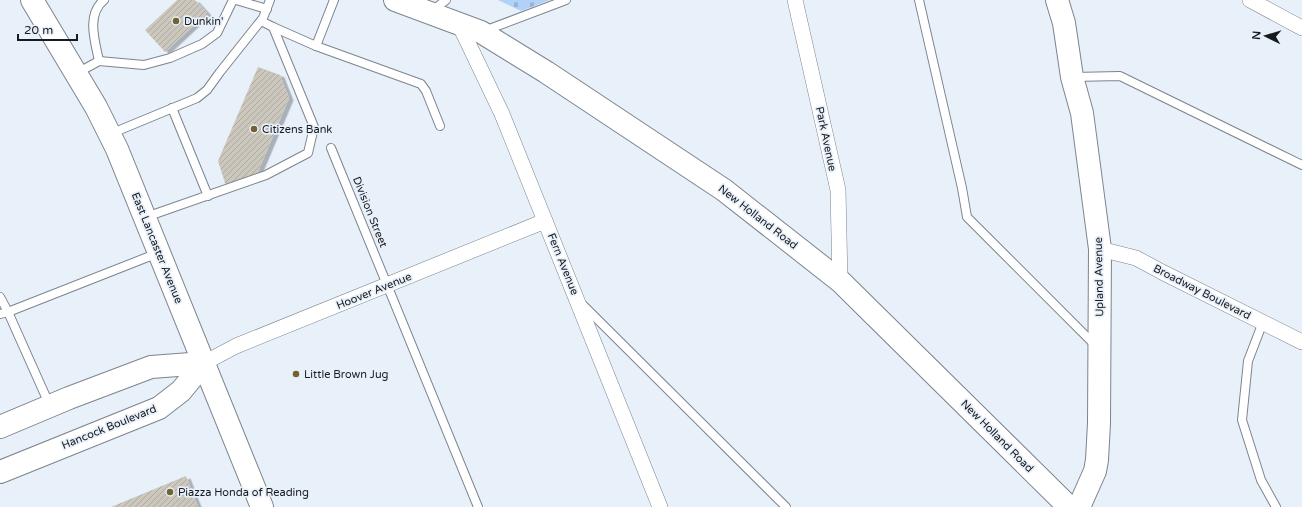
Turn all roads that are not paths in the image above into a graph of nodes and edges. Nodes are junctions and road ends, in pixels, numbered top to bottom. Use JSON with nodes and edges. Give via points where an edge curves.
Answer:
{"nodes":[{"id":1,"x":32,"y":0,"type":"edge"},
{"id":2,"x":104,"y":0,"type":"edge"},
{"id":3,"x":233,"y":0,"type":"edge"},
{"id":4,"x":236,"y":0,"type":"edge"},
{"id":5,"x":270,"y":0,"type":"edge"},
{"id":6,"x":334,"y":0,"type":"edge"},
{"id":7,"x":395,"y":0,"type":"edge"},
{"id":8,"x":566,"y":0,"type":"edge"},
{"id":9,"x":795,"y":0,"type":"edge"},
{"id":10,"x":920,"y":0,"type":"edge"},
{"id":11,"x":1057,"y":0,"type":"edge"},
{"id":12,"x":1250,"y":0,"type":"edge"},
{"id":13,"x":438,"y":7,"type":"edge"},
{"id":14,"x":266,"y":9,"type":"junction"},
{"id":15,"x":261,"y":21,"type":"junction"},
{"id":16,"x":459,"y":24,"type":"junction"},
{"id":17,"x":273,"y":27,"type":"junction"},
{"id":18,"x":1302,"y":28,"type":"edge"},
{"id":19,"x":481,"y":32,"type":"junction"},
{"id":20,"x":316,"y":46,"type":"junction"},
{"id":21,"x":99,"y":61,"type":"junction"},
{"id":22,"x":76,"y":74,"type":"junction"},
{"id":23,"x":1072,"y":77,"type":"junction"},
{"id":24,"x":172,"y":108,"type":"junction"},
{"id":25,"x":440,"y":126,"type":"dead end"},
{"id":26,"x":110,"y":134,"type":"junction"},
{"id":27,"x":331,"y":148,"type":"dead end"},
{"id":28,"x":1302,"y":165,"type":"edge"},
{"id":29,"x":208,"y":196,"type":"junction"},
{"id":30,"x":145,"y":218,"type":"junction"},
{"id":31,"x":545,"y":221,"type":"junction"},
{"id":32,"x":1100,"y":249,"type":"junction"},
{"id":33,"x":159,"y":252,"type":"junction"},
{"id":34,"x":840,"y":281,"type":"junction"},
{"id":35,"x":388,"y":285,"type":"junction"},
{"id":36,"x":0,"y":296,"type":"edge"},
{"id":37,"x":578,"y":300,"type":"junction"},
{"id":38,"x":4,"y":313,"type":"edge"},
{"id":39,"x":1263,"y":322,"type":"junction"},
{"id":40,"x":1302,"y":342,"type":"edge"},
{"id":41,"x":1100,"y":350,"type":"junction"},
{"id":42,"x":204,"y":363,"type":"junction"},
{"id":43,"x":50,"y":406,"type":"junction"},
{"id":44,"x":0,"y":427,"type":"edge"},
{"id":45,"x":0,"y":472,"type":"edge"},
{"id":46,"x":262,"y":507,"type":"edge"},
{"id":47,"x":478,"y":507,"type":"edge"},
{"id":48,"x":660,"y":507,"type":"edge"},
{"id":49,"x":786,"y":507,"type":"edge"},
{"id":50,"x":1069,"y":507,"type":"edge"},
{"id":51,"x":1079,"y":507,"type":"edge"},
{"id":52,"x":1276,"y":507,"type":"edge"}],
"edges":[{"from":1,"to":22,"type":"main road","name":"East Lancaster Avenue"},
{"from":2,"to":21,"type":"lane","via":[[98,5],[92,24]]},
{"from":3,"to":21,"type":"lane","via":[[217,33],[202,44],[170,58],[144,65]]},
{"from":4,"to":14,"type":"lane"},
{"from":5,"to":14,"type":"lane"},
{"from":6,"to":20,"type":"lane"},
{"from":7,"to":13,"type":"main road","name":"New Holland Road"},
{"from":8,"to":19,"type":"lane"},
{"from":9,"to":34,"type":"street","name":"Park Avenue","via":[[838,190]]},
{"from":10,"to":41,"type":"lane","via":[[962,188],[966,217]]},
{"from":11,"to":23,"type":"main road","name":"Upland Avenue","via":[[1064,23]]},
{"from":12,"to":18,"type":"street"},
{"from":13,"to":16,"type":"main road","name":"New Holland Road"},
{"from":14,"to":15,"type":"lane"},
{"from":15,"to":17,"type":"lane"},
{"from":15,"to":24,"type":"lane","via":[[207,90],[198,98]]},
{"from":16,"to":19,"type":"main road","name":"New Holland Road"},
{"from":16,"to":31,"type":"street","name":"Fern Avenue","via":[[502,114]]},
{"from":17,"to":20,"type":"lane"},
{"from":17,"to":29,"type":"lane","via":[[314,126],[308,153],[266,175]]},
{"from":19,"to":34,"type":"main road","name":"New Holland Road","via":[[724,190]]},
{"from":20,"to":25,"type":"lane","via":[[421,84]]},
{"from":21,"to":22,"type":"lane"},
{"from":22,"to":26,"type":"main road","name":"East Lancaster Avenue"},
{"from":23,"to":28,"type":"lane","via":[[1120,76]]},
{"from":23,"to":32,"type":"main road","name":"Upland Avenue","via":[[1082,113]]},
{"from":24,"to":26,"type":"lane"},
{"from":24,"to":29,"type":"lane"},
{"from":26,"to":30,"type":"main road","name":"East Lancaster Avenue"},
{"from":27,"to":35,"type":"lane","name":"Division Street"},
{"from":29,"to":30,"type":"lane"},
{"from":30,"to":33,"type":"main road","name":"East Lancaster Avenue"},
{"from":31,"to":35,"type":"street","name":"Hoover Avenue"},
{"from":31,"to":37,"type":"street","name":"Fern Avenue"},
{"from":32,"to":39,"type":"street","name":"Broadway Boulevard","via":[[1136,258]]},
{"from":32,"to":41,"type":"main road","name":"Upland Avenue"},
{"from":33,"to":38,"type":"lane"},
{"from":33,"to":42,"type":"main road","name":"East Lancaster Avenue"},
{"from":34,"to":50,"type":"main road","name":"New Holland Road"},
{"from":35,"to":42,"type":"street","name":"Hoover Avenue","via":[[236,346]]},
{"from":35,"to":47,"type":"lane","name":"Division Street"},
{"from":36,"to":38,"type":"lane"},
{"from":37,"to":48,"type":"street","name":"Fern Avenue"},
{"from":37,"to":49,"type":"lane"},
{"from":38,"to":43,"type":"lane"},
{"from":39,"to":40,"type":"street","name":"Broadway Boulevard"},
{"from":39,"to":52,"type":"lane","via":[[1248,361],[1242,420],[1261,480]]},
{"from":41,"to":51,"type":"main road","name":"Upland Avenue","via":[[1097,460],[1095,471]]},
{"from":42,"to":43,"type":"main road","via":[[151,368]]},
{"from":42,"to":45,"type":"main road","name":"Hancock Boulevard","via":[[181,392],[159,408]]},
{"from":42,"to":46,"type":"main road","name":"East Lancaster Avenue"},
{"from":43,"to":44,"type":"main road"}]}
